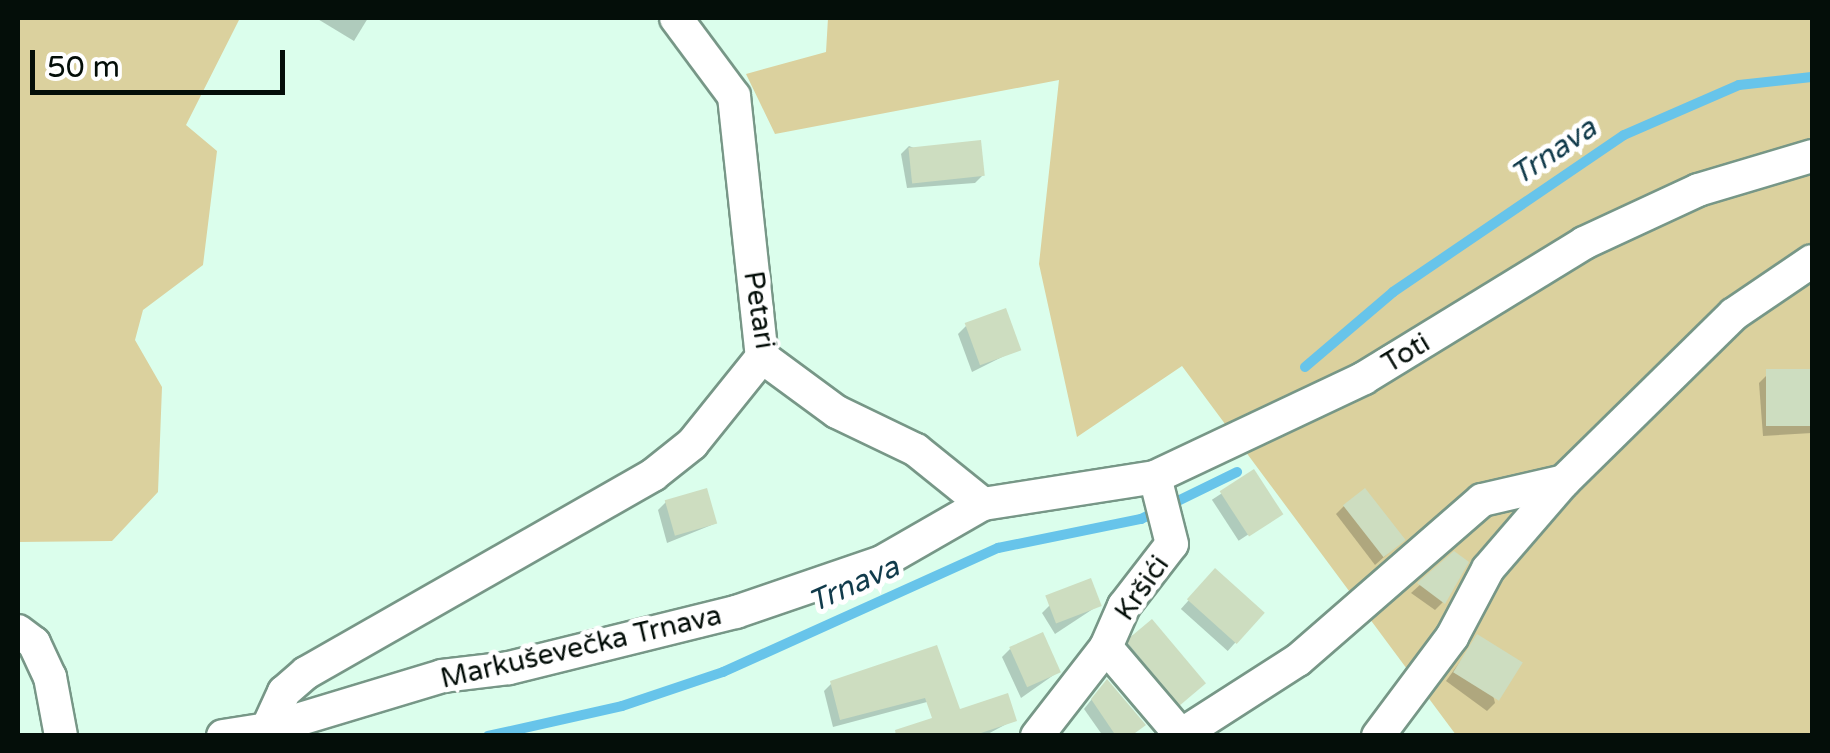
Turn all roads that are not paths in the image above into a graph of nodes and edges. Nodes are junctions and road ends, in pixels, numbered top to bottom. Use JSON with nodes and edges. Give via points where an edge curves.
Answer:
{"nodes":[{"id":1,"x":676,"y":18,"type":"edge"},
{"id":2,"x":1812,"y":156,"type":"edge"},
{"id":3,"x":1812,"y":261,"type":"edge"},
{"id":4,"x":762,"y":357,"type":"junction"},
{"id":5,"x":1564,"y":482,"type":"junction"},
{"id":6,"x":1163,"y":500,"type":"junction"},
{"id":7,"x":983,"y":504,"type":"junction"},
{"id":8,"x":18,"y":631,"type":"edge"},
{"id":9,"x":1106,"y":648,"type":"junction"},
{"id":10,"x":267,"y":729,"type":"junction"},
{"id":11,"x":61,"y":736,"type":"edge"},
{"id":12,"x":223,"y":736,"type":"edge"},
{"id":13,"x":1037,"y":736,"type":"edge"},
{"id":14,"x":1378,"y":736,"type":"edge"}],
"edges":[{"from":1,"to":4,"type":"street","name":"Petari","via":[[734,96]]},
{"from":2,"to":6,"type":"street","name":"Toti","via":[[1698,190],[1584,244]]},
{"from":3,"to":5,"type":"street","via":[[1734,314]]},
{"from":4,"to":7,"type":"street","name":"Petari","via":[[838,412],[916,450]]},
{"from":4,"to":10,"type":"street","via":[[692,444],[653,475],[306,673],[284,692]]},
{"from":5,"to":9,"type":"street","via":[[1482,500],[1298,660],[1181,734]]},
{"from":5,"to":14,"type":"street","via":[[1488,569],[1452,637]]},
{"from":6,"to":7,"type":"street","name":"Toti"},
{"from":6,"to":9,"type":"street","name":"Kršići","via":[[1172,544],[1124,606]]},
{"from":7,"to":10,"type":"street","name":"Markuševečka Trnava","via":[[882,562],[736,612],[509,668],[442,676]]},
{"from":8,"to":11,"type":"street","via":[[34,643],[50,677]]},
{"from":9,"to":13,"type":"street","name":"Kršići"},
{"from":10,"to":12,"type":"street","name":"Markuševečka Trnava"}]}
